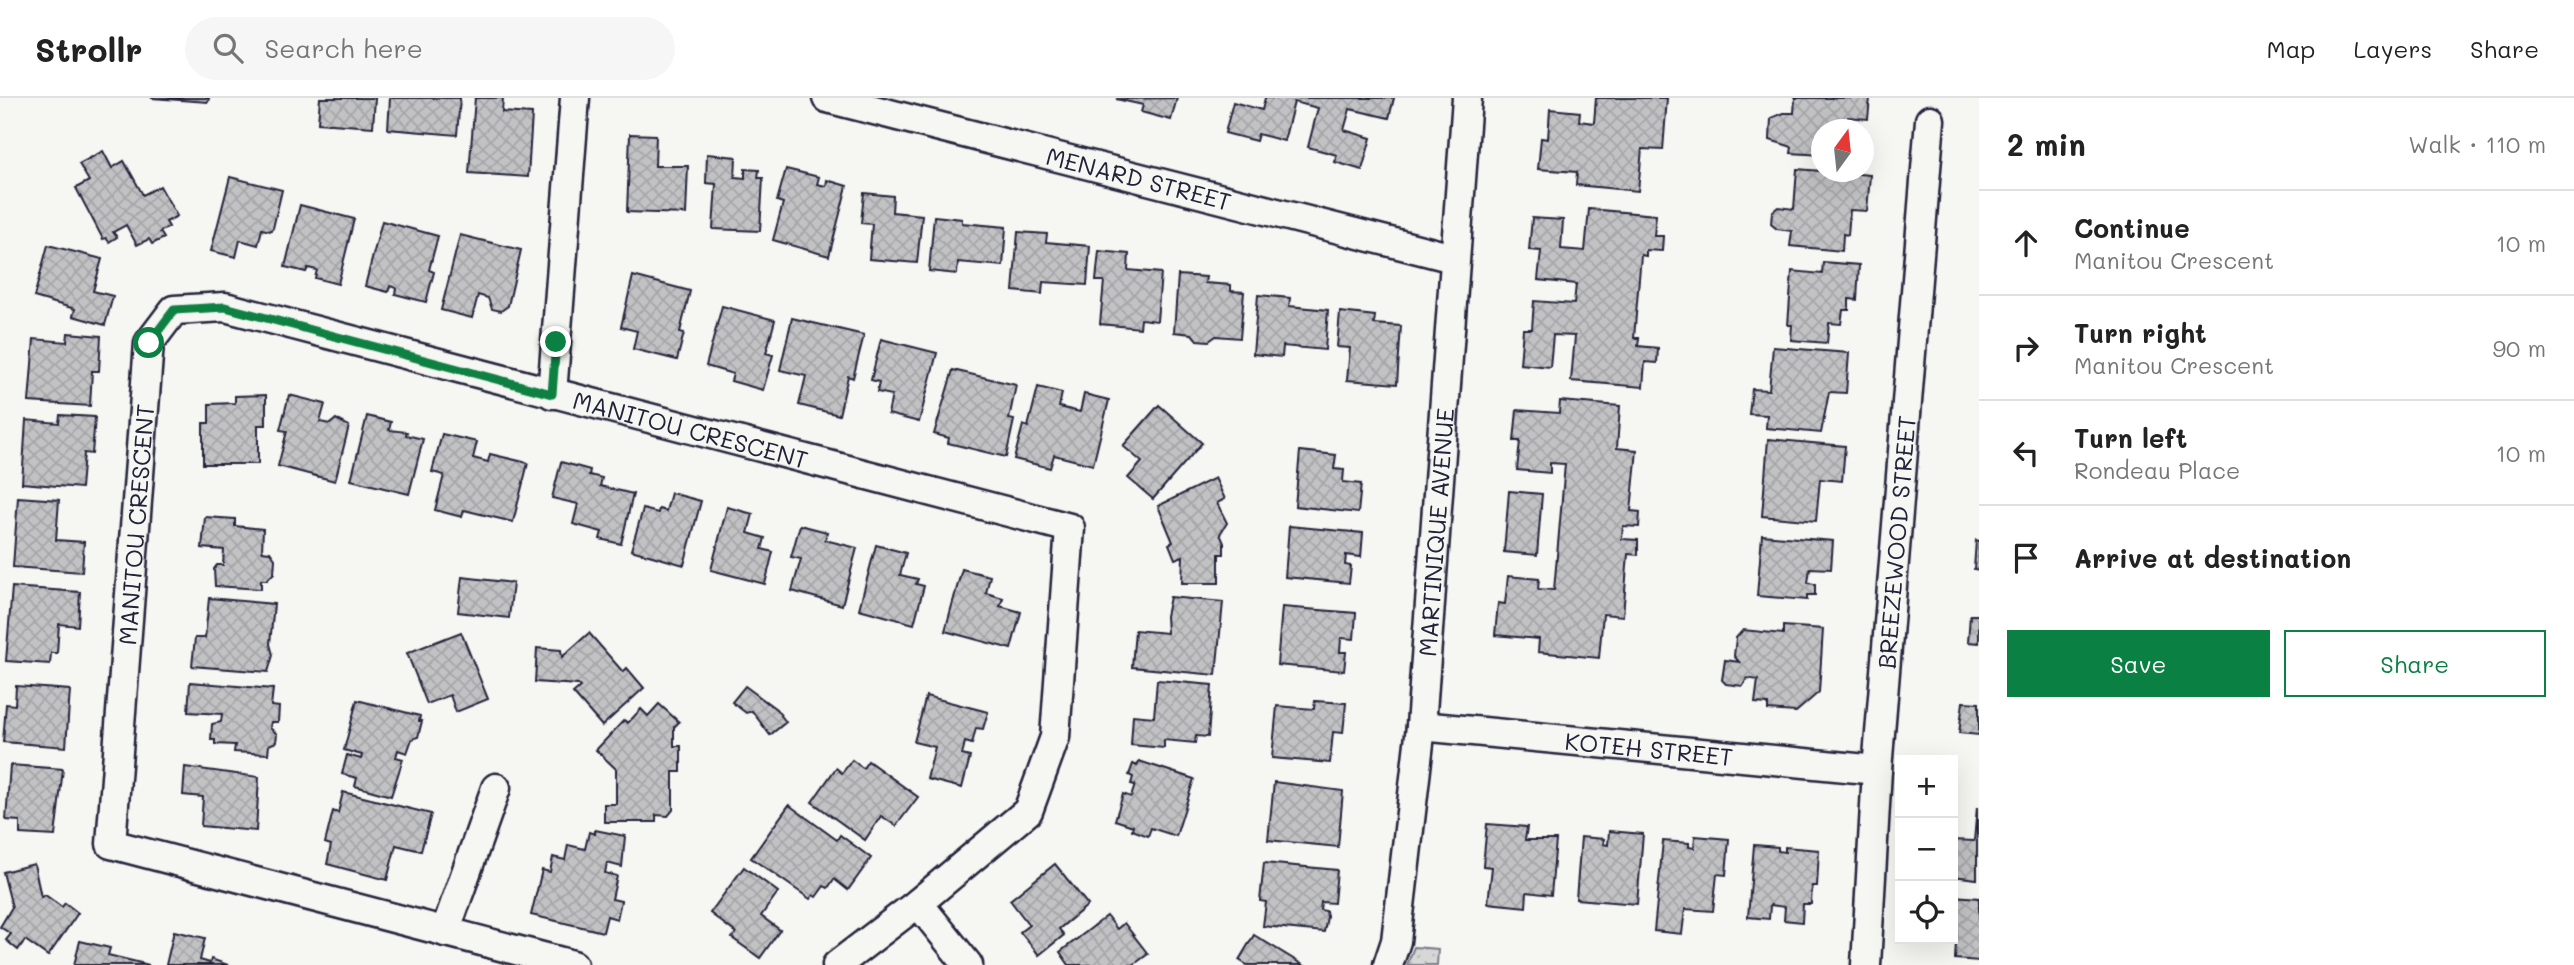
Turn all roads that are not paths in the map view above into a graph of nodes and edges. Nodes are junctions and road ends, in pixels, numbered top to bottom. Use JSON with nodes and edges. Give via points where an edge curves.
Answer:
{"nodes":[{"id":1,"x":575,"y":98,"type":"edge"},
{"id":2,"x":827,"y":98,"type":"edge"},
{"id":3,"x":1467,"y":98,"type":"edge"},
{"id":4,"x":1930,"y":120,"type":"dead end"},
{"id":5,"x":1453,"y":258,"type":"junction"},
{"id":6,"x":552,"y":394,"type":"junction"},
{"id":7,"x":1421,"y":726,"type":"junction"},
{"id":8,"x":1878,"y":770,"type":"junction"},
{"id":9,"x":496,"y":788,"type":"dead end"},
{"id":10,"x":918,"y":903,"type":"junction"},
{"id":11,"x":445,"y":932,"type":"junction"},
{"id":12,"x":573,"y":965,"type":"edge"},
{"id":13,"x":837,"y":965,"type":"edge"},
{"id":14,"x":968,"y":965,"type":"edge"},
{"id":15,"x":1388,"y":965,"type":"edge"},
{"id":16,"x":1866,"y":965,"type":"edge"}],
"edges":[{"from":1,"to":6,"type":"street"},
{"from":2,"to":5,"type":"street","name":"MENARD STREET"},
{"from":3,"to":5,"type":"street","name":"MARTINIQUE AVENUE"},
{"from":4,"to":8,"type":"street","name":"BREEZEWOOD STREET"},
{"from":5,"to":7,"type":"street","name":"MARTINIQUE AVENUE"},
{"from":6,"to":10,"type":"street","name":"MANITOU CRESCENT","via":[[1070,528],[1055,737],[1028,811]]},
{"from":6,"to":11,"type":"street","name":"MANITOU CRESCENT","via":[[225,307],[174,310],[149,343],[111,844]]},
{"from":7,"to":8,"type":"street","name":"KOTEH STREET"},
{"from":7,"to":15,"type":"street","name":"MARTINIQUE AVENUE","via":[[1396,941]]},
{"from":8,"to":16,"type":"street","name":"BREEZEWOOD STREET"},
{"from":9,"to":11,"type":"street"},
{"from":10,"to":13,"type":"street","name":"MANITOU CRESCENT"},
{"from":10,"to":14,"type":"street"},
{"from":11,"to":12,"type":"street","name":"MANITOU CRESCENT"}]}
